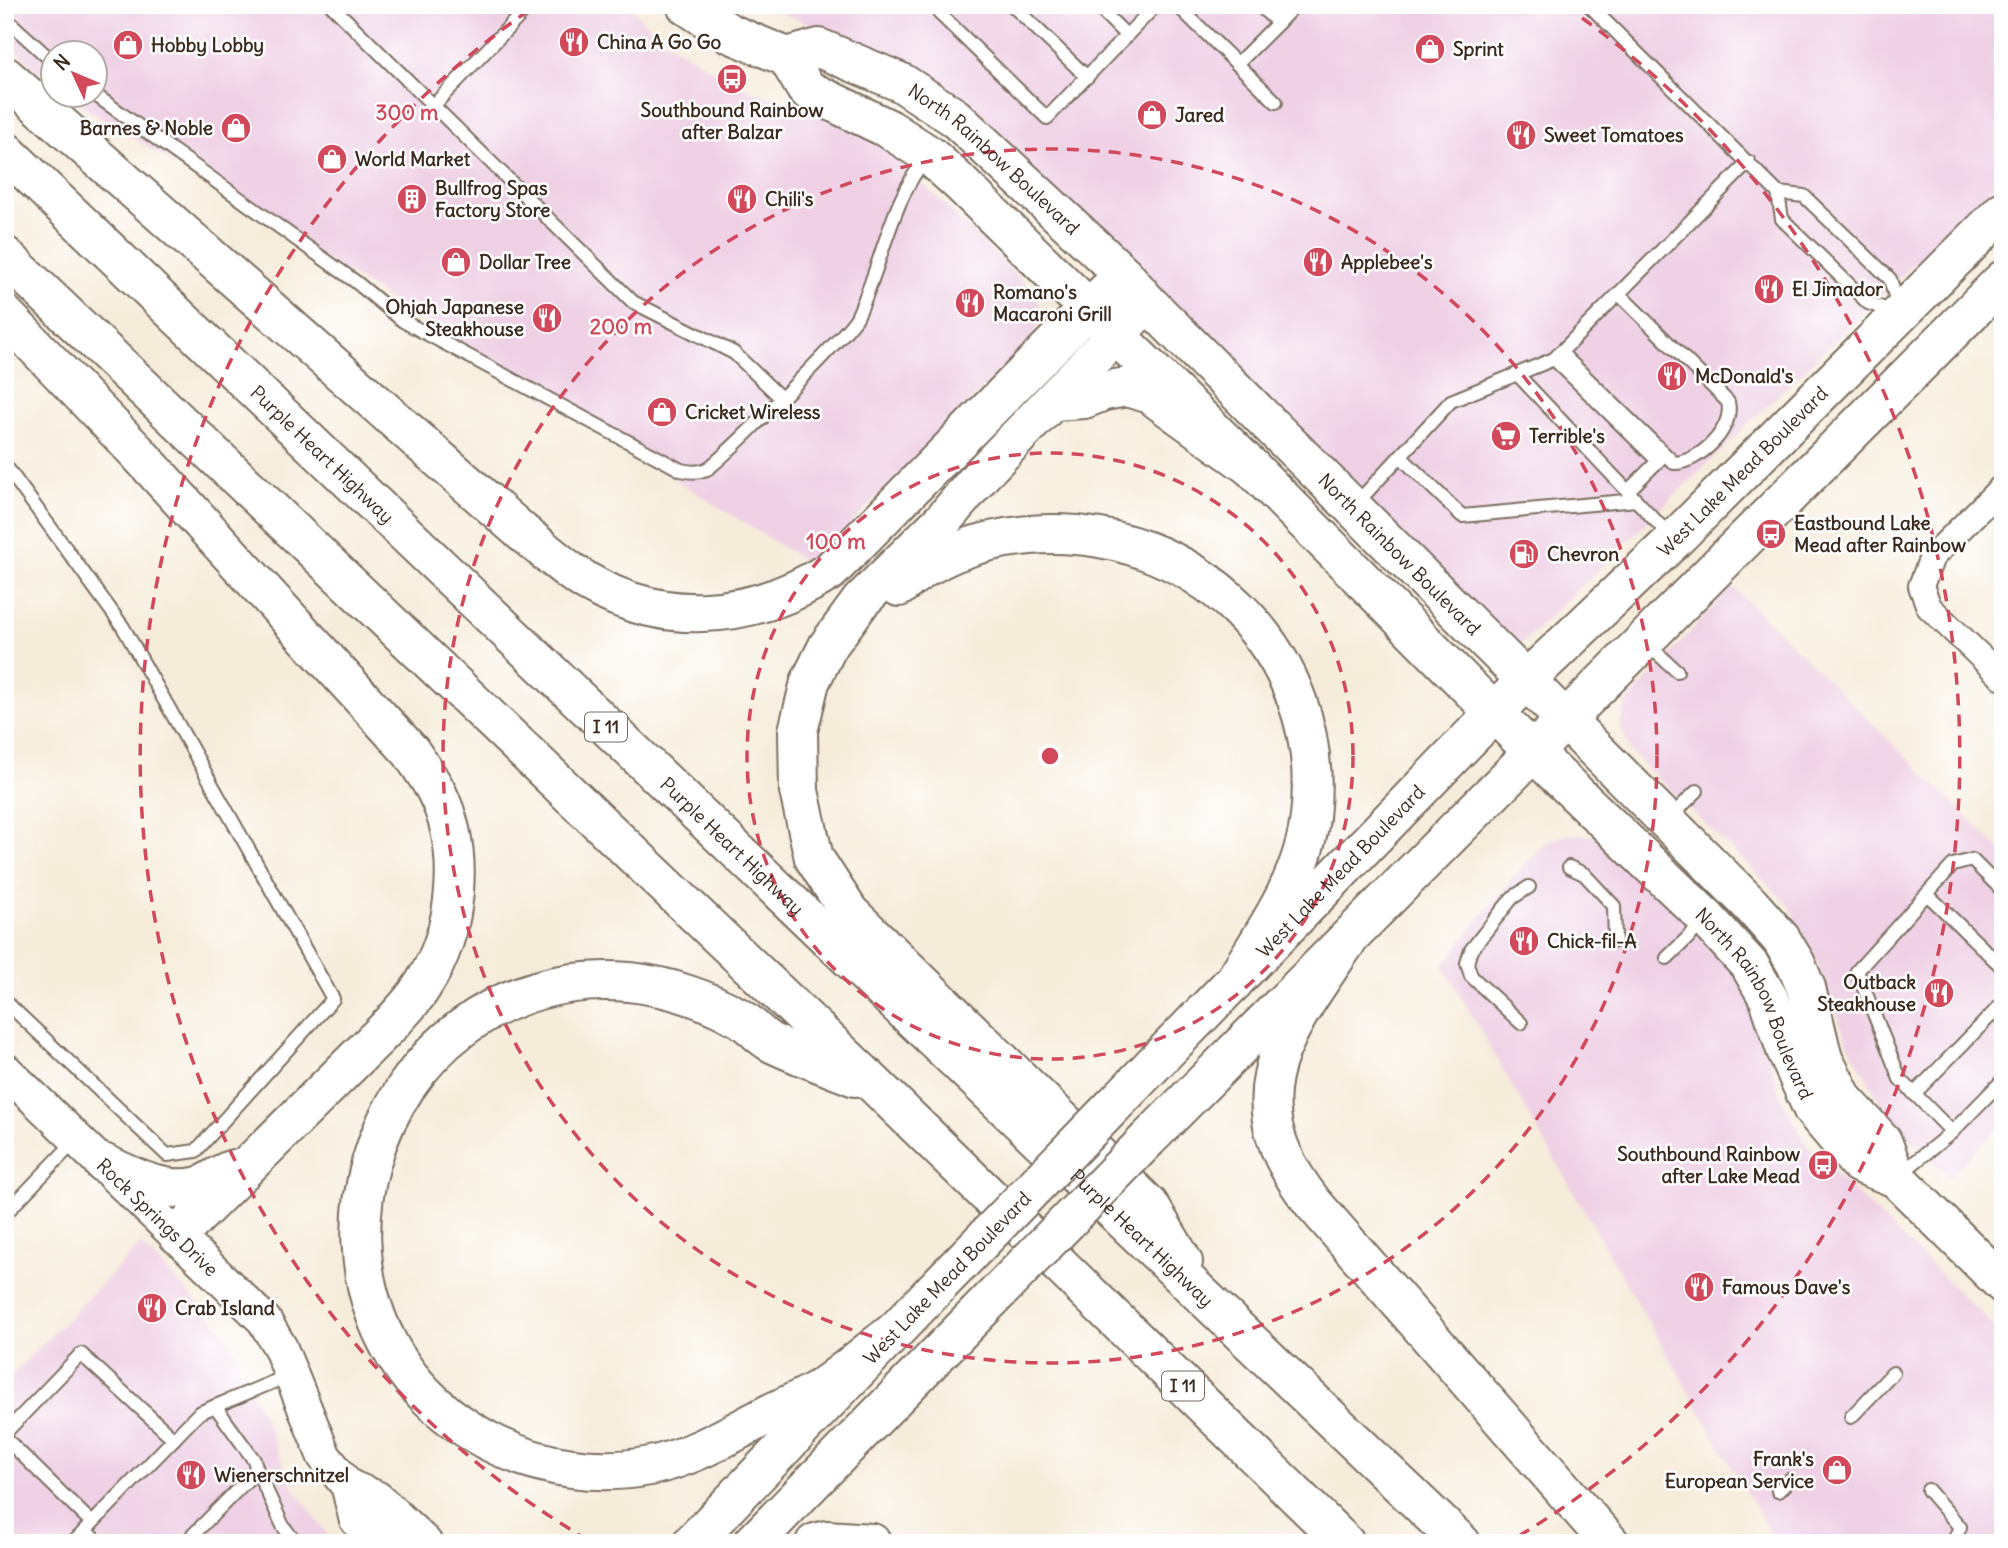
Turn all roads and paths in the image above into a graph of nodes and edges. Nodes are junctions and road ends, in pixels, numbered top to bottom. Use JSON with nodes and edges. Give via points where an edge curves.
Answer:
{"nodes":[{"id":1,"x":331,"y":5,"type":"edge"},
{"id":2,"x":530,"y":5,"type":"edge"},
{"id":3,"x":686,"y":5,"type":"edge"},
{"id":4,"x":1012,"y":5,"type":"edge"},
{"id":5,"x":1096,"y":5,"type":"edge"},
{"id":6,"x":1156,"y":5,"type":"edge"},
{"id":7,"x":1177,"y":5,"type":"edge"},
{"id":8,"x":1259,"y":5,"type":"edge"},
{"id":9,"x":1295,"y":5,"type":"edge"},
{"id":10,"x":1589,"y":5,"type":"edge"},
{"id":11,"x":939,"y":13,"type":"dead end"},
{"id":12,"x":5,"y":18,"type":"edge"},
{"id":13,"x":1278,"y":23,"type":"junction"},
{"id":14,"x":1127,"y":36,"type":"junction"},
{"id":15,"x":38,"y":48,"type":"edge"},
{"id":16,"x":787,"y":57,"type":"junction"},
{"id":17,"x":1237,"y":64,"type":"junction"},
{"id":18,"x":5,"y":76,"type":"edge"},
{"id":19,"x":1087,"y":77,"type":"junction"},
{"id":20,"x":1276,"y":102,"type":"dead end"},
{"id":21,"x":108,"y":104,"type":"edge"},
{"id":22,"x":433,"y":106,"type":"junction"},
{"id":23,"x":5,"y":151,"type":"edge"},
{"id":24,"x":929,"y":155,"type":"junction"},
{"id":25,"x":1749,"y":162,"type":"junction"},
{"id":26,"x":1778,"y":194,"type":"junction"},
{"id":27,"x":2003,"y":211,"type":"edge"},
{"id":28,"x":2003,"y":255,"type":"edge"},
{"id":29,"x":5,"y":256,"type":"edge"},
{"id":30,"x":2003,"y":280,"type":"edge"},
{"id":31,"x":1136,"y":289,"type":"junction"},
{"id":32,"x":1619,"y":294,"type":"junction"},
{"id":33,"x":5,"y":315,"type":"edge"},
{"id":34,"x":1101,"y":322,"type":"junction"},
{"id":35,"x":1911,"y":324,"type":"junction"},
{"id":36,"x":1557,"y":355,"type":"junction"},
{"id":37,"x":1517,"y":374,"type":"junction"},
{"id":38,"x":781,"y":398,"type":"junction"},
{"id":39,"x":1052,"y":401,"type":"junction"},
{"id":40,"x":1401,"y":457,"type":"junction"},
{"id":41,"x":1662,"y":458,"type":"junction"},
{"id":42,"x":5,"y":465,"type":"edge"},
{"id":43,"x":1251,"y":467,"type":"junction"},
{"id":44,"x":2003,"y":486,"type":"edge"},
{"id":45,"x":1632,"y":496,"type":"junction"},
{"id":46,"x":1352,"y":509,"type":"junction"},
{"id":47,"x":1756,"y":528,"type":"junction"},
{"id":48,"x":1674,"y":540,"type":"junction"},
{"id":49,"x":1644,"y":642,"type":"junction"},
{"id":50,"x":1677,"y":671,"type":"dead end"},
{"id":51,"x":2003,"y":678,"type":"edge"},
{"id":52,"x":1524,"y":682,"type":"junction"},
{"id":53,"x":1494,"y":712,"type":"junction"},
{"id":54,"x":1562,"y":720,"type":"junction"},
{"id":55,"x":1532,"y":751,"type":"junction"},
{"id":56,"x":1697,"y":791,"type":"dead end"},
{"id":57,"x":1666,"y":821,"type":"junction"},
{"id":58,"x":1569,"y":867,"type":"dead end"},
{"id":59,"x":1529,"y":887,"type":"dead end"},
{"id":60,"x":2003,"y":891,"type":"edge"},
{"id":61,"x":835,"y":892,"type":"junction"},
{"id":62,"x":1927,"y":894,"type":"junction"},
{"id":63,"x":1707,"y":919,"type":"junction"},
{"id":64,"x":1615,"y":941,"type":"dead end"},
{"id":65,"x":1347,"y":942,"type":"junction"},
{"id":66,"x":1667,"y":958,"type":"dead end"},
{"id":67,"x":2003,"y":968,"type":"edge"},
{"id":68,"x":1233,"y":983,"type":"junction"},
{"id":69,"x":5,"y":1002,"type":"edge"},
{"id":70,"x":2003,"y":1003,"type":"edge"},
{"id":71,"x":1521,"y":1023,"type":"dead end"},
{"id":72,"x":5,"y":1070,"type":"edge"},
{"id":73,"x":2003,"y":1080,"type":"edge"},
{"id":74,"x":876,"y":1086,"type":"junction"},
{"id":75,"x":1914,"y":1094,"type":"junction"},
{"id":76,"x":1952,"y":1132,"type":"junction"},
{"id":77,"x":90,"y":1151,"type":"junction"},
{"id":78,"x":243,"y":1168,"type":"junction"},
{"id":79,"x":1896,"y":1178,"type":"junction"},
{"id":80,"x":5,"y":1214,"type":"edge"},
{"id":81,"x":178,"y":1235,"type":"junction"},
{"id":82,"x":2003,"y":1284,"type":"edge"},
{"id":83,"x":1207,"y":1303,"type":"junction"},
{"id":84,"x":895,"y":1331,"type":"junction"},
{"id":85,"x":1894,"y":1373,"type":"dead end"},
{"id":86,"x":291,"y":1374,"type":"junction"},
{"id":87,"x":215,"y":1406,"type":"junction"},
{"id":88,"x":1851,"y":1416,"type":"dead end"},
{"id":89,"x":5,"y":1436,"type":"edge"},
{"id":90,"x":174,"y":1439,"type":"junction"},
{"id":91,"x":257,"y":1470,"type":"junction"},
{"id":92,"x":1789,"y":1480,"type":"dead end"},
{"id":93,"x":348,"y":1486,"type":"junction"},
{"id":94,"x":1928,"y":1490,"type":"dead end"},
{"id":95,"x":1778,"y":1491,"type":"dead end"},
{"id":96,"x":89,"y":1527,"type":"junction"},
{"id":97,"x":1960,"y":1527,"type":"junction"},
{"id":98,"x":379,"y":1542,"type":"edge"},
{"id":99,"x":1949,"y":1542,"type":"edge"},
{"id":100,"x":73,"y":1543,"type":"edge"},
{"id":101,"x":99,"y":1543,"type":"edge"},
{"id":102,"x":186,"y":1543,"type":"edge"},
{"id":103,"x":296,"y":1543,"type":"edge"},
{"id":104,"x":425,"y":1543,"type":"edge"},
{"id":105,"x":692,"y":1543,"type":"edge"},
{"id":106,"x":752,"y":1543,"type":"edge"},
{"id":107,"x":815,"y":1543,"type":"edge"},
{"id":108,"x":872,"y":1543,"type":"edge"},
{"id":109,"x":1345,"y":1543,"type":"edge"},
{"id":110,"x":1461,"y":1543,"type":"edge"},
{"id":111,"x":1610,"y":1543,"type":"edge"},
{"id":112,"x":1961,"y":1543,"type":"edge"}],
"edges":[{"from":1,"to":22,"type":"lane"},
{"from":2,"to":22,"type":"lane"},
{"from":3,"to":16,"type":"main road","via":[[729,33]]},
{"from":4,"to":19,"type":"lane"},
{"from":5,"to":14,"type":"lane"},
{"from":6,"to":14,"type":"lane"},
{"from":7,"to":17,"type":"lane"},
{"from":8,"to":13,"type":"lane"},
{"from":9,"to":13,"type":"lane"},
{"from":10,"to":25,"type":"lane"},
{"from":11,"to":19,"type":"lane","via":[[1047,118]]},
{"from":12,"to":15,"type":"lane"},
{"from":13,"to":17,"type":"lane"},
{"from":14,"to":19,"type":"lane"},
{"from":16,"to":24,"type":"main road","name":"North Rainbow Boulevard","via":[[806,89],[889,129]]},
{"from":16,"to":31,"type":"main road","name":"North Rainbow Boulevard","via":[[819,48],[902,83],[954,117]]},
{"from":17,"to":20,"type":"lane"},
{"from":18,"to":34,"type":"main road","via":[[533,541],[574,574],[619,598],[666,610],[716,613],[758,606],[797,592],[830,571]]},
{"from":21,"to":38,"type":"lane","via":[[356,282],[403,321],[681,470],[696,473],[710,467]]},
{"from":22,"to":38,"type":"lane","via":[[633,302],[734,353]]},
{"from":23,"to":83,"type":"main road","name":"Purple Heart Highway","number":"I 11"},
{"from":24,"to":34,"type":"main road","name":"North Rainbow Boulevard"},
{"from":24,"to":38,"type":"lane","via":[[911,176],[856,320]]},
{"from":25,"to":26,"type":"lane"},
{"from":25,"to":32,"type":"lane"},
{"from":26,"to":35,"type":"lane","via":[[1782,219],[1791,229],[1868,303]]},
{"from":26,"to":35,"type":"lane","via":[[1804,196],[1881,271]]},
{"from":27,"to":35,"type":"main road","name":"West Lake Mead Boulevard"},
{"from":28,"to":35,"type":"main road"},
{"from":29,"to":74,"type":"main road","number":"I 11"},
{"from":30,"to":47,"type":"main road"},
{"from":31,"to":34,"type":"main road"},
{"from":31,"to":46,"type":"main road","name":"North Rainbow Boulevard"},
{"from":32,"to":36,"type":"lane"},
{"from":32,"to":41,"type":"lane","via":[[1728,402],[1731,412],[1727,425],[1686,463]]},
{"from":33,"to":78,"type":"main road","via":[[411,752],[438,794],[451,833],[452,910],[442,948],[423,986],[392,1023]]},
{"from":34,"to":39,"type":"main road"},
{"from":34,"to":43,"type":"main road","name":"North Rainbow Boulevard"},
{"from":35,"to":47,"type":"main road"},
{"from":35,"to":48,"type":"main road","name":"West Lake Mead Boulevard"},
{"from":36,"to":37,"type":"lane"},
{"from":36,"to":41,"type":"lane"},
{"from":37,"to":40,"type":"lane","via":[[1451,401]]},
{"from":37,"to":45,"type":"lane"},
{"from":39,"to":43,"type":"main road","via":[[1084,399],[1127,387],[1150,394]]},
{"from":39,"to":61,"type":"main road","via":[[861,601],[828,646],[810,681],[798,731],[799,791],[814,858]]},
{"from":40,"to":45,"type":"lane","via":[[1462,516]]},
{"from":40,"to":46,"type":"lane"},
{"from":41,"to":45,"type":"lane"},
{"from":42,"to":69,"type":"lane","via":[[123,627],[333,999],[196,1152],[167,1155]]},
{"from":43,"to":53,"type":"main road","name":"North Rainbow Boulevard"},
{"from":44,"to":51,"type":"street","via":[[1932,557],[1921,586],[1929,607]]},
{"from":45,"to":48,"type":"lane"},
{"from":46,"to":52,"type":"main road","name":"North Rainbow Boulevard"},
{"from":47,"to":49,"type":"main road"},
{"from":48,"to":52,"type":"main road","name":"West Lake Mead Boulevard"},
{"from":49,"to":50,"type":"lane"},
{"from":49,"to":54,"type":"main road"},
{"from":52,"to":53,"type":"main road","name":"West Lake Mead Boulevard"},
{"from":52,"to":54,"type":"main road","name":"North Rainbow Boulevard"},
{"from":53,"to":55,"type":"main road","name":"North Rainbow Boulevard"},
{"from":53,"to":68,"type":"main road","name":"West Lake Mead Boulevard"},
{"from":54,"to":55,"type":"main road"},
{"from":54,"to":57,"type":"main road","name":"North Rainbow Boulevard"},
{"from":55,"to":63,"type":"main road","name":"North Rainbow Boulevard"},
{"from":55,"to":65,"type":"main road"},
{"from":56,"to":57,"type":"lane"},
{"from":57,"to":79,"type":"main road","name":"North Rainbow Boulevard","via":[[1781,939],[1806,988],[1815,1034],[1834,1082],[1844,1100],[1882,1141]]},
{"from":58,"to":64,"type":"lane","via":[[1584,874],[1614,906]]},
{"from":59,"to":71,"type":"lane","via":[[1512,898],[1471,950],[1467,963],[1471,976]]},
{"from":60,"to":62,"type":"lane","via":[[1972,860],[1953,865]]},
{"from":61,"to":68,"type":"main road","via":[[814,813],[811,748],[817,716],[838,662],[870,615],[903,584],[945,556],[994,540],[1064,533],[1137,545],[1185,566],[1240,611],[1282,669],[1300,716],[1311,765],[1310,815],[1301,862]]},
{"from":61,"to":83,"type":"main road","via":[[867,932],[1149,1205]]},
{"from":62,"to":67,"type":"lane"},
{"from":62,"to":75,"type":"lane","via":[[1857,971],[1900,1079]]},
{"from":63,"to":66,"type":"lane"},
{"from":63,"to":79,"type":"main road","name":"North Rainbow Boulevard","via":[[1750,967],[1769,999],[1813,1110],[1858,1163]]},
{"from":65,"to":106,"type":"main road","bridge":true},
{"from":65,"to":111,"type":"main road","via":[[1296,1015],[1278,1054],[1270,1083],[1271,1110],[1283,1158],[1313,1203]]},
{"from":68,"to":84,"type":"main road","name":"West Lake Mead Boulevard","bridge":true},
{"from":70,"to":75,"type":"lane"},
{"from":72,"to":77,"type":"main road","name":"Rock Springs Drive"},
{"from":73,"to":76,"type":"lane"},
{"from":74,"to":84,"type":"main road","via":[[769,1042],[743,1020],[680,993],[609,981],[538,991],[497,1006],[453,1035],[404,1087],[372,1152],[362,1198],[361,1247],[377,1316],[413,1378],[447,1412],[486,1440],[553,1465],[625,1469],[694,1453],[822,1388]]},
{"from":74,"to":109,"type":"main road","number":"I 11"},
{"from":75,"to":76,"type":"lane"},
{"from":76,"to":79,"type":"lane"},
{"from":77,"to":78,"type":"main road","via":[[159,1186],[180,1189]]},
{"from":77,"to":80,"type":"lane"},
{"from":77,"to":81,"type":"main road","name":"Rock Springs Drive"},
{"from":78,"to":81,"type":"main road"},
{"from":79,"to":82,"type":"main road","name":"North Rainbow Boulevard"},
{"from":81,"to":86,"type":"main road","name":"Rock Springs Drive","via":[[264,1320]]},
{"from":83,"to":110,"type":"main road","name":"Purple Heart Highway","number":"I 11"},
{"from":84,"to":105,"type":"main road","name":"West Lake Mead Boulevard"},
{"from":85,"to":88,"type":"lane"},
{"from":86,"to":87,"type":"lane"},
{"from":86,"to":93,"type":"main road","name":"Rock Springs Drive","via":[[324,1456]]},
{"from":87,"to":90,"type":"lane","via":[[199,1413]]},
{"from":87,"to":91,"type":"lane"},
{"from":89,"to":90,"type":"lane","via":[[81,1354]]},
{"from":89,"to":96,"type":"lane"},
{"from":90,"to":96,"type":"lane"},
{"from":91,"to":102,"type":"lane"},
{"from":91,"to":103,"type":"lane"},
{"from":92,"to":95,"type":"lane"},
{"from":93,"to":98,"type":"main road","name":"Rock Springs Drive","via":[[356,1519]]},
{"from":93,"to":104,"type":"main road","name":"Rock Springs Drive","via":[[377,1498]]},
{"from":94,"to":97,"type":"lane"},
{"from":96,"to":100,"type":"lane"},
{"from":96,"to":101,"type":"lane"},
{"from":97,"to":99,"type":"lane"},
{"from":97,"to":112,"type":"lane"},
{"from":107,"to":108,"type":"main road"}]}
